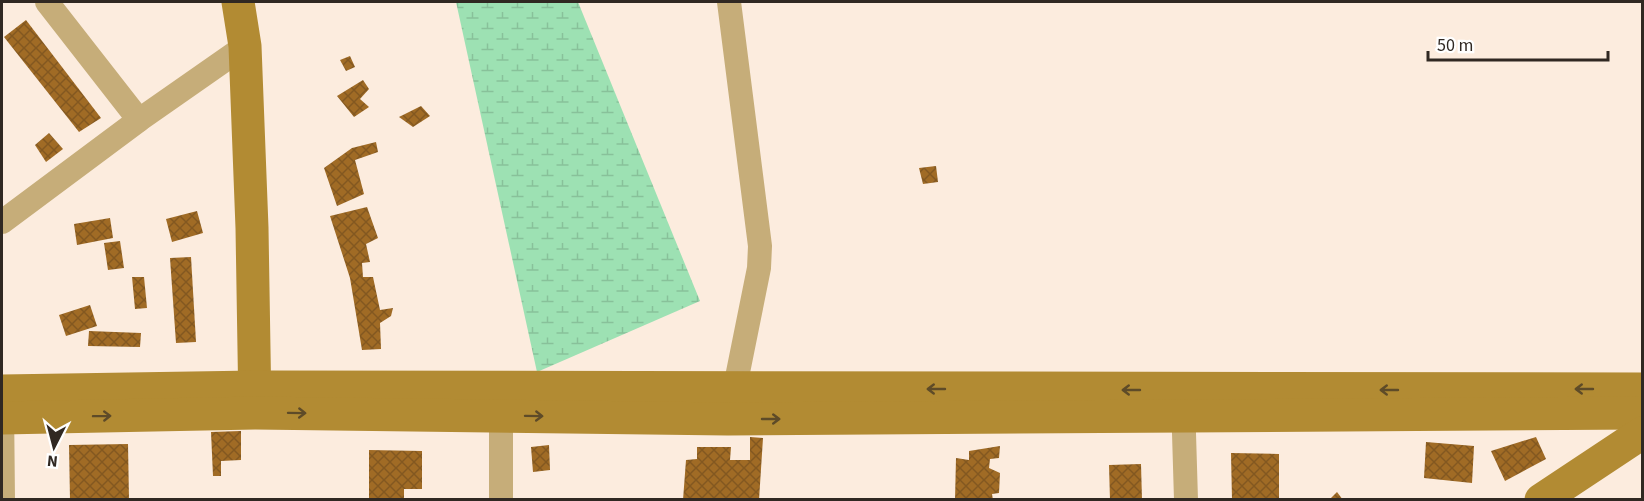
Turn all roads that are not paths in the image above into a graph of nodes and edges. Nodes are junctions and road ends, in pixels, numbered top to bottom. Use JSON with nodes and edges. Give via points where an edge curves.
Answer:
{"nodes":[{"id":1,"x":47,"y":2,"type":"edge"},
{"id":2,"x":238,"y":2,"type":"edge"},
{"id":3,"x":729,"y":2,"type":"edge"},
{"id":4,"x":245,"y":46,"type":"junction"},
{"id":5,"x":139,"y":120,"type":"junction"},
{"id":6,"x":2,"y":222,"type":"edge"},
{"id":7,"x":1642,"y":389,"type":"edge"},
{"id":8,"x":255,"y":400,"type":"junction"},
{"id":9,"x":2,"y":402,"type":"edge"},
{"id":10,"x":501,"y":402,"type":"junction"},
{"id":11,"x":732,"y":403,"type":"junction"},
{"id":12,"x":1183,"y":403,"type":"junction"},
{"id":13,"x":1642,"y":413,"type":"edge"},
{"id":14,"x":1642,"y":433,"type":"edge"},
{"id":15,"x":3,"y":500,"type":"edge"},
{"id":16,"x":501,"y":500,"type":"edge"},
{"id":17,"x":1186,"y":500,"type":"edge"},
{"id":18,"x":1541,"y":500,"type":"edge"}],
"edges":[{"from":1,"to":5,"type":"street"},
{"from":2,"to":4,"type":"street"},
{"from":3,"to":11,"type":"street","via":[[760,246]]},
{"from":4,"to":5,"type":"street"},
{"from":4,"to":8,"type":"street"},
{"from":5,"to":6,"type":"street"},
{"from":7,"to":12,"type":"street","one_way":true},
{"from":8,"to":9,"type":"street"},
{"from":8,"to":10,"type":"street"},
{"from":9,"to":15,"type":"street"},
{"from":10,"to":11,"type":"street"},
{"from":10,"to":16,"type":"street"},
{"from":11,"to":12,"type":"street"},
{"from":12,"to":13,"type":"street"},
{"from":12,"to":17,"type":"street"},
{"from":14,"to":18,"type":"street"}]}
